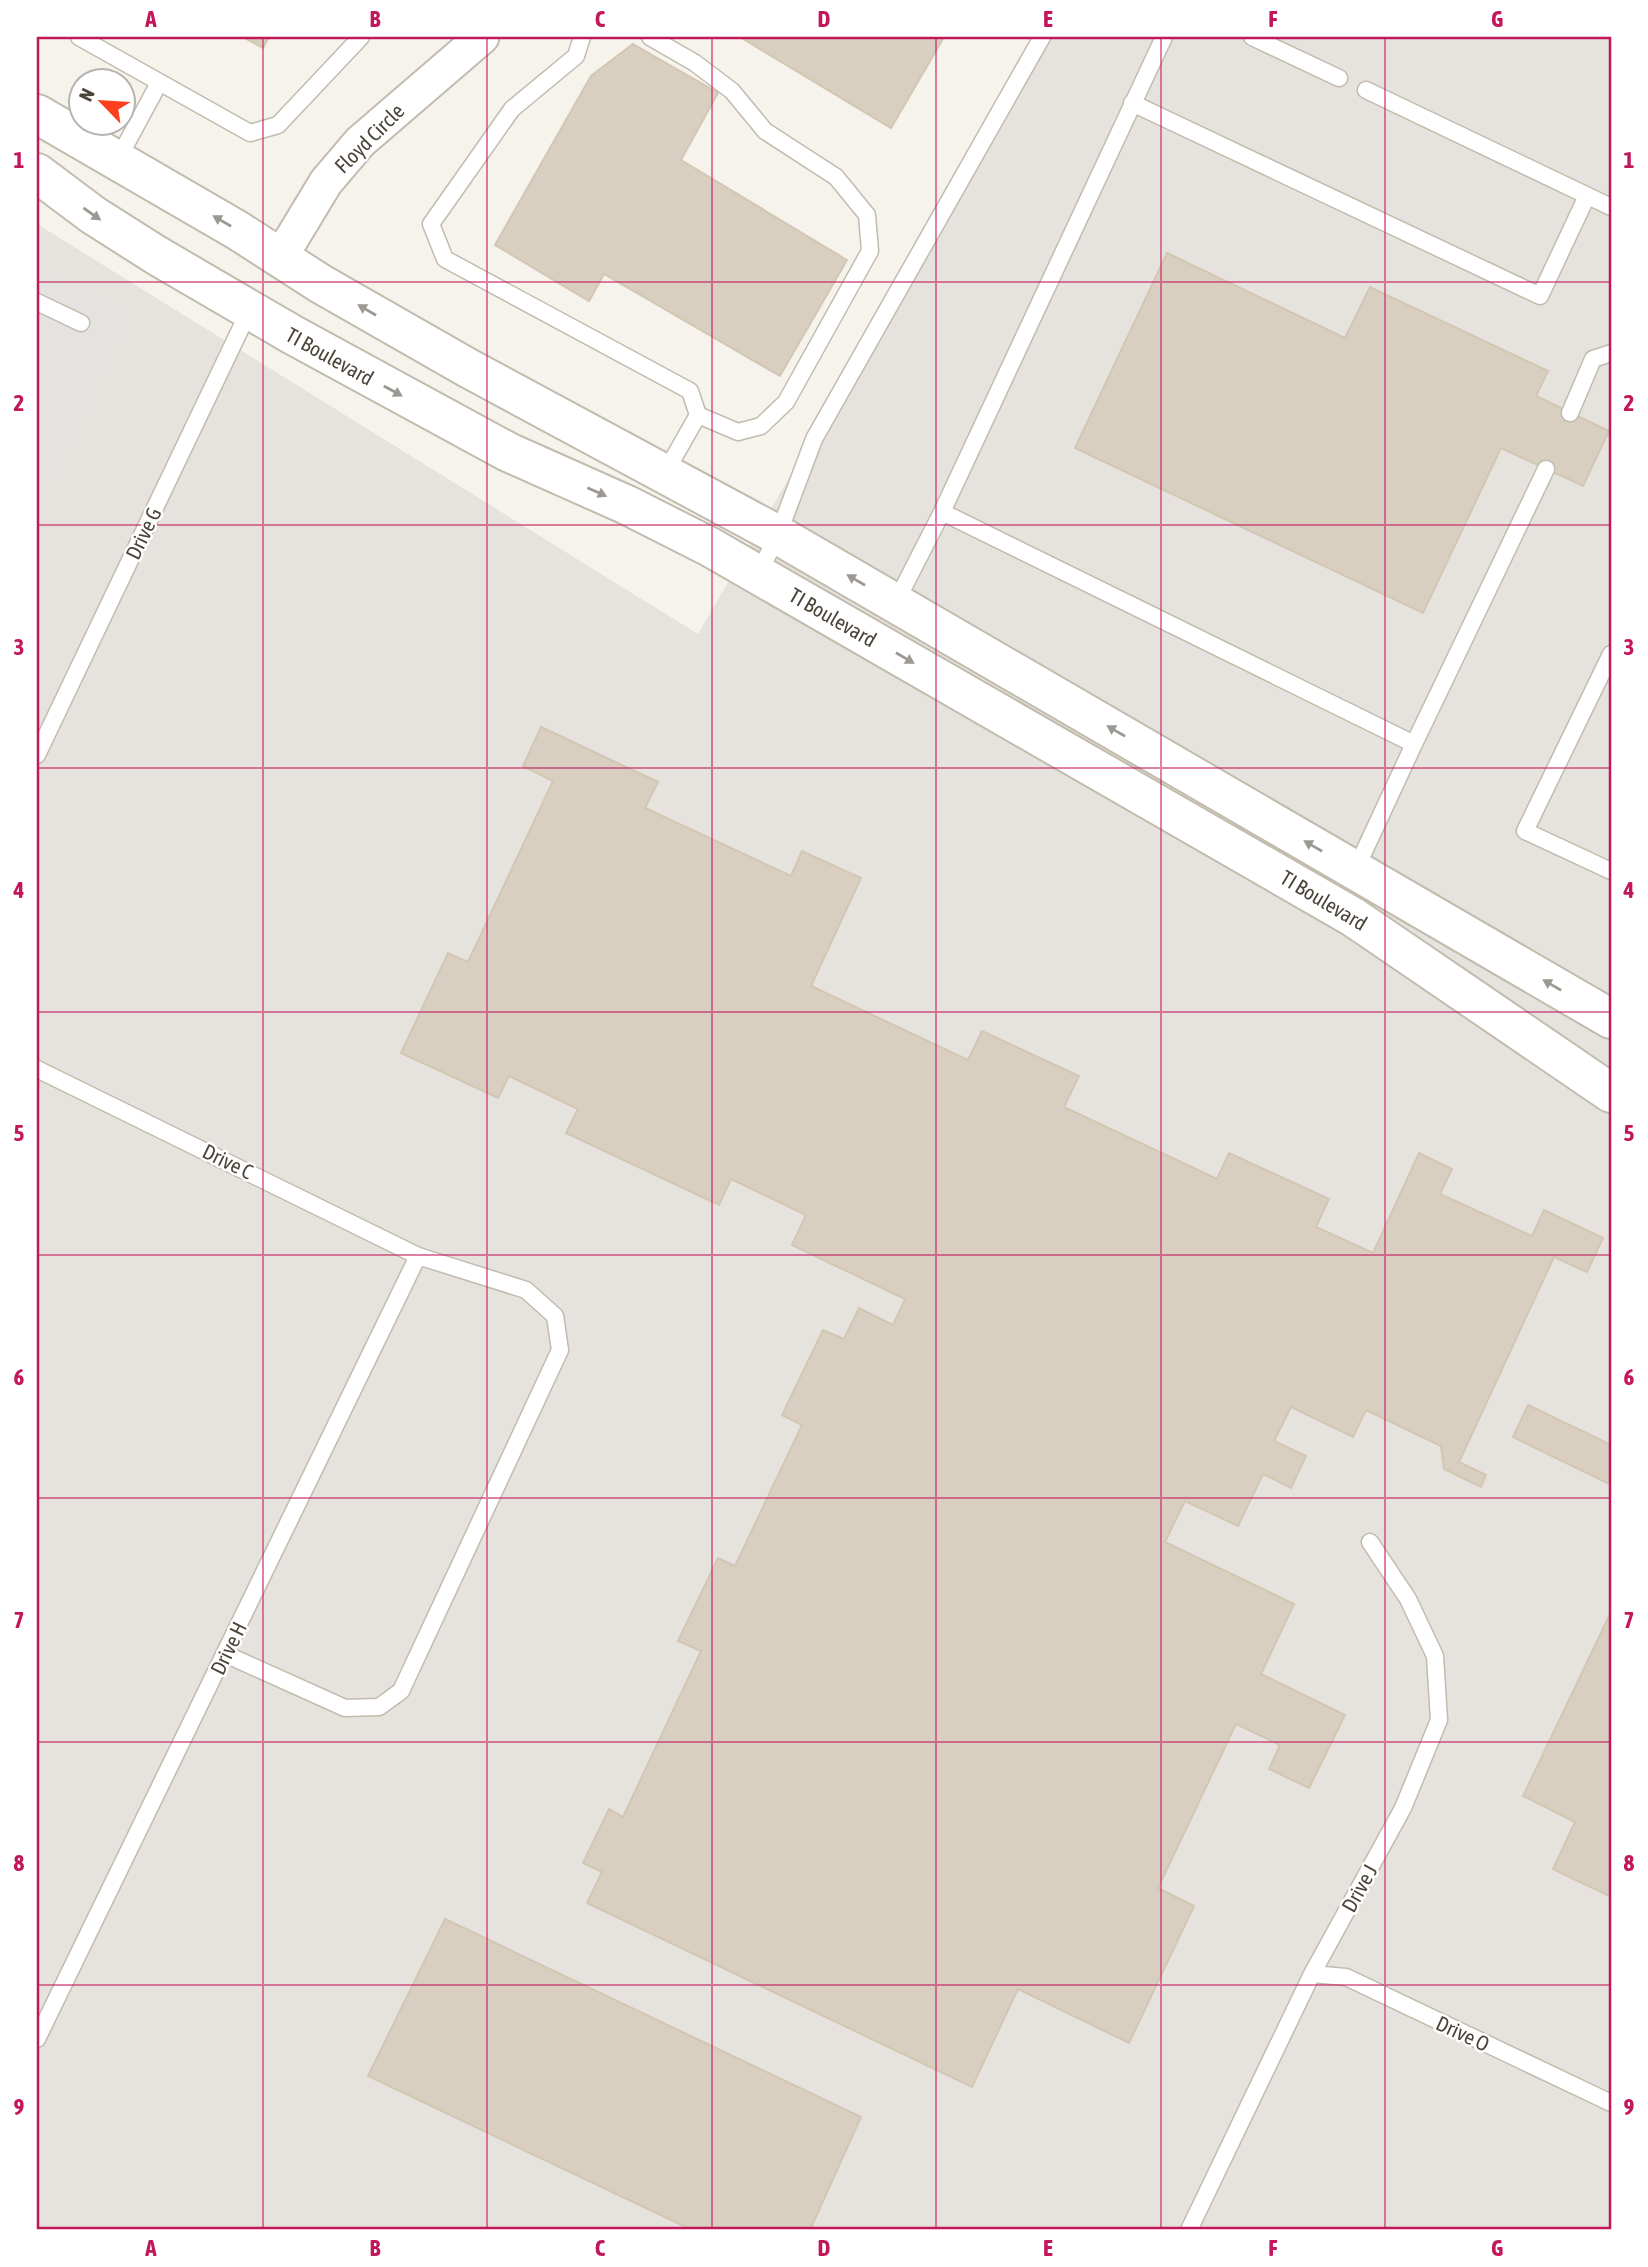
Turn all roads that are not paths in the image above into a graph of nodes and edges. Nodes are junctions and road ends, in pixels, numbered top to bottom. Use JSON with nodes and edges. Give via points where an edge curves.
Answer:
{"nodes":[{"id":1,"x":79,"y":37,"type":"edge"},
{"id":2,"x":361,"y":37,"type":"edge"},
{"id":3,"x":482,"y":37,"type":"edge"},
{"id":4,"x":582,"y":37,"type":"edge"},
{"id":5,"x":650,"y":37,"type":"edge"},
{"id":6,"x":1042,"y":37,"type":"edge"},
{"id":7,"x":1164,"y":37,"type":"edge"},
{"id":8,"x":1252,"y":37,"type":"edge"},
{"id":9,"x":1339,"y":78,"type":"dead end"},
{"id":10,"x":159,"y":83,"type":"junction"},
{"id":11,"x":1366,"y":89,"type":"dead end"},
{"id":12,"x":1132,"y":103,"type":"junction"},
{"id":13,"x":37,"y":114,"type":"edge"},
{"id":14,"x":117,"y":160,"type":"junction"},
{"id":15,"x":37,"y":173,"type":"edge"},
{"id":16,"x":1587,"y":196,"type":"junction"},
{"id":17,"x":1611,"y":207,"type":"edge"},
{"id":18,"x":280,"y":258,"type":"junction"},
{"id":19,"x":37,"y":302,"type":"edge"},
{"id":20,"x":249,"y":311,"type":"junction"},
{"id":21,"x":81,"y":323,"type":"dead end"},
{"id":22,"x":1611,"y":353,"type":"edge"},
{"id":23,"x":1570,"y":413,"type":"dead end"},
{"id":24,"x":698,"y":415,"type":"junction"},
{"id":25,"x":1546,"y":469,"type":"dead end"},
{"id":26,"x":665,"y":473,"type":"junction"},
{"id":27,"x":942,"y":512,"type":"junction"},
{"id":28,"x":778,"y":535,"type":"junction"},
{"id":29,"x":758,"y":574,"type":"junction"},
{"id":30,"x":896,"y":602,"type":"junction"},
{"id":31,"x":1611,"y":654,"type":"edge"},
{"id":32,"x":1414,"y":744,"type":"junction"},
{"id":33,"x":37,"y":755,"type":"edge"},
{"id":34,"x":1355,"y":871,"type":"junction"},
{"id":35,"x":1611,"y":871,"type":"edge"},
{"id":36,"x":1611,"y":1019,"type":"edge"},
{"id":37,"x":37,"y":1069,"type":"edge"},
{"id":38,"x":1611,"y":1093,"type":"edge"},
{"id":39,"x":418,"y":1256,"type":"junction"},
{"id":40,"x":1370,"y":1542,"type":"dead end"},
{"id":41,"x":225,"y":1654,"type":"junction"},
{"id":42,"x":1312,"y":1974,"type":"junction"},
{"id":43,"x":37,"y":2039,"type":"edge"},
{"id":44,"x":1611,"y":2103,"type":"edge"},
{"id":45,"x":1189,"y":2230,"type":"edge"}],
"edges":[{"from":1,"to":10,"type":"lane"},
{"from":2,"to":10,"type":"lane","via":[[278,125],[250,133]]},
{"from":3,"to":18,"type":"street","name":"Floyd Circle","via":[[360,142],[326,182]]},
{"from":4,"to":24,"type":"lane","via":[[576,56],[512,109],[431,223],[445,259],[690,391]]},
{"from":5,"to":24,"type":"lane","via":[[732,91],[765,131],[836,177],[867,215],[870,251],[786,402],[761,426],[738,432]]},
{"from":6,"to":28,"type":"lane","via":[[814,439]]},
{"from":7,"to":12,"type":"lane"},
{"from":8,"to":9,"type":"lane"},
{"from":10,"to":14,"type":"lane"},
{"from":11,"to":16,"type":"lane"},
{"from":12,"to":16,"type":"lane","via":[[1540,296]]},
{"from":12,"to":27,"type":"lane"},
{"from":13,"to":14,"type":"street","name":"TI Boulevard"},
{"from":18,"to":14,"type":"street","name":"TI Boulevard","one_way":true},
{"from":15,"to":20,"type":"street","name":"TI Boulevard","one_way":true,"via":[[93,215]]},
{"from":16,"to":17,"type":"lane"},
{"from":18,"to":20,"type":"street"},
{"from":26,"to":18,"type":"street","name":"TI Boulevard","one_way":true,"via":[[468,368]]},
{"from":19,"to":21,"type":"lane"},
{"from":20,"to":29,"type":"street","name":"TI Boulevard","one_way":true,"via":[[508,452],[627,505]]},
{"from":20,"to":33,"type":"lane","name":"Drive G"},
{"from":22,"to":23,"type":"lane","via":[[1593,359]]},
{"from":24,"to":26,"type":"lane"},
{"from":25,"to":32,"type":"lane"},
{"from":26,"to":28,"type":"street","name":"TI Boulevard"},
{"from":27,"to":30,"type":"lane"},
{"from":27,"to":32,"type":"lane"},
{"from":28,"to":29,"type":"lane"},
{"from":30,"to":28,"type":"street","name":"TI Boulevard","one_way":true},
{"from":29,"to":38,"type":"street","name":"TI Boulevard","one_way":true,"via":[[1353,916]]},
{"from":34,"to":30,"type":"street","name":"TI Boulevard","one_way":true},
{"from":31,"to":35,"type":"lane","via":[[1525,831]]},
{"from":32,"to":34,"type":"lane"},
{"from":36,"to":34,"type":"street","name":"TI Boulevard","one_way":true},
{"from":37,"to":39,"type":"lane","name":"Drive C"},
{"from":39,"to":41,"type":"lane","name":"Drive H"},
{"from":39,"to":41,"type":"lane","name":"Drive C","via":[[526,1290],[555,1316],[560,1350],[401,1691],[379,1707],[345,1708]]},
{"from":40,"to":42,"type":"lane","name":"Drive J","via":[[1408,1600],[1435,1656],[1439,1720],[1403,1808]]},
{"from":41,"to":43,"type":"lane","name":"Drive H"},
{"from":42,"to":44,"type":"lane","name":"Drive O","via":[[1346,1977]]},
{"from":42,"to":45,"type":"lane","name":"Drive J"}]}
